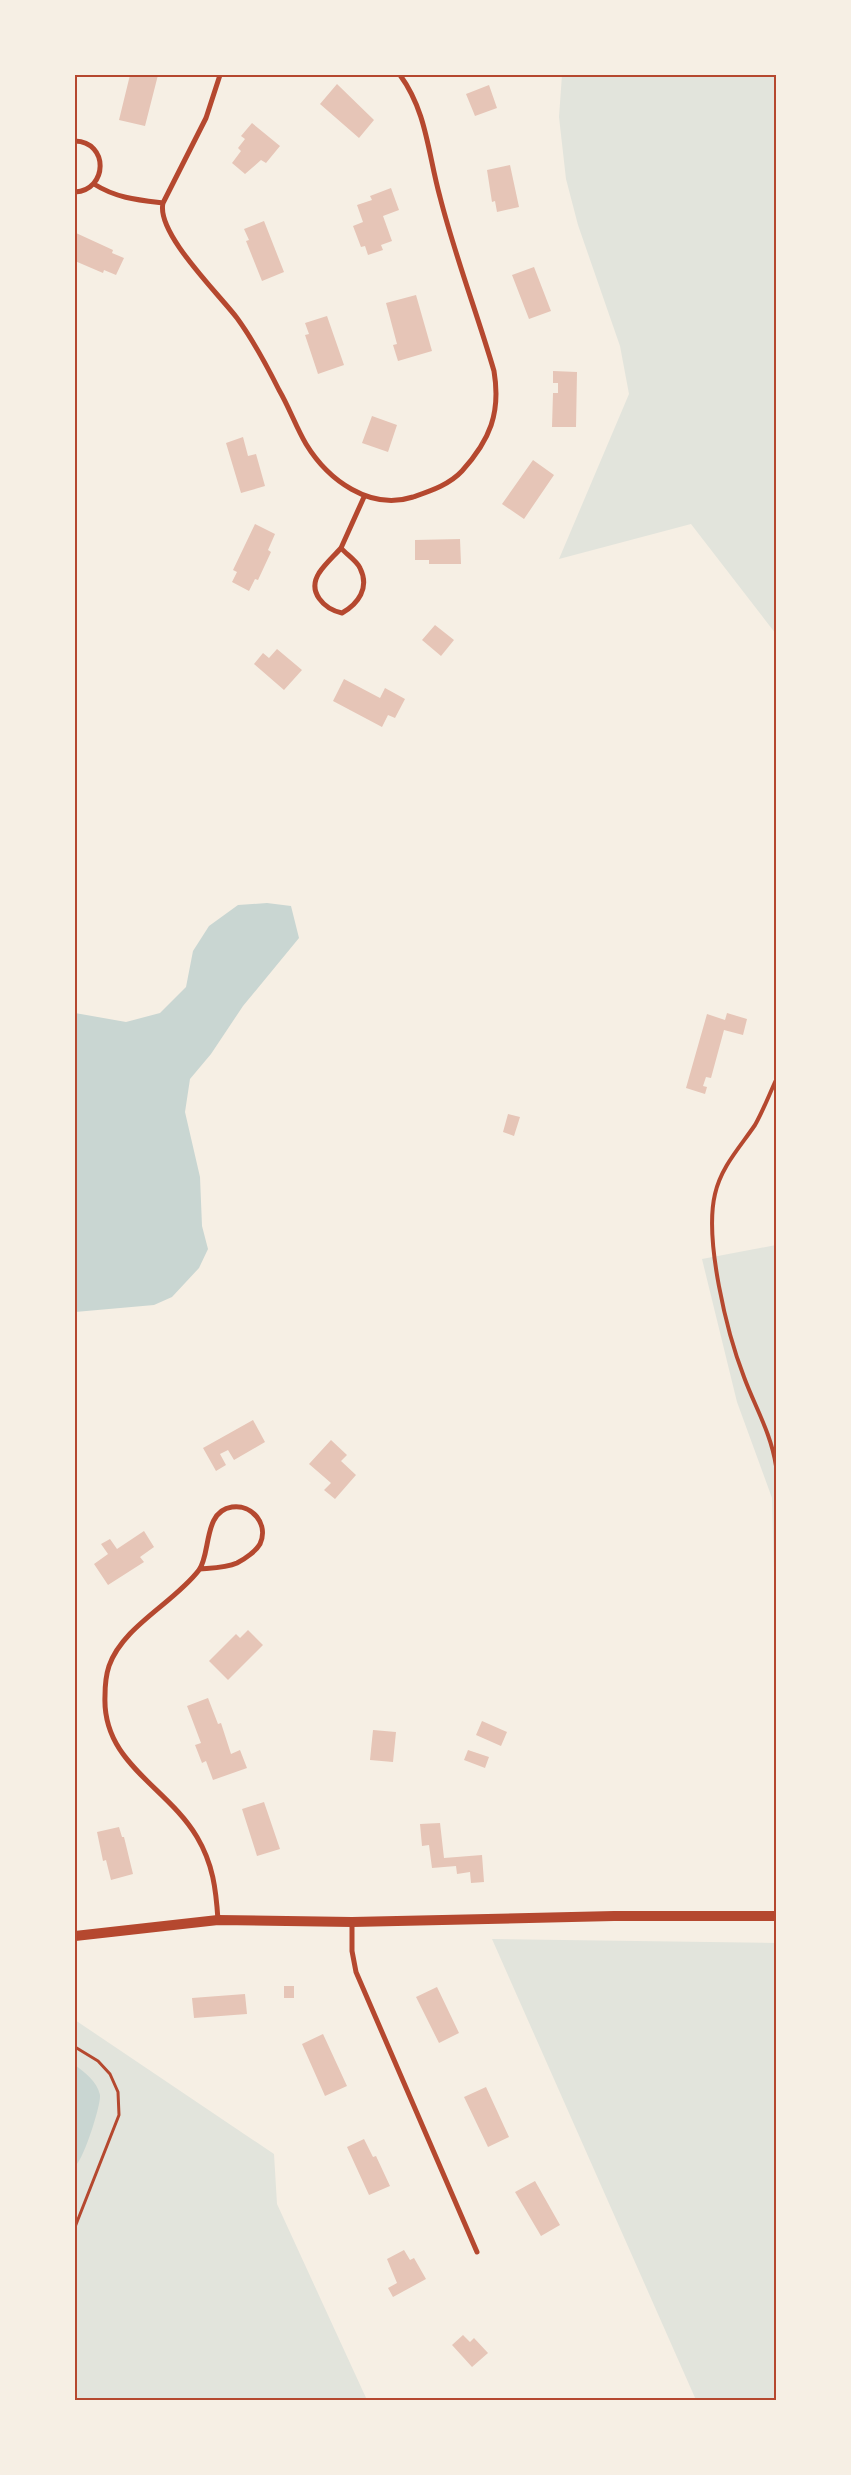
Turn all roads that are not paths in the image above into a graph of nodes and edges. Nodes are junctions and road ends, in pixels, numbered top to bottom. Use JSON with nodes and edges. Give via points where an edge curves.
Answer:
{"nodes":[{"id":1,"x":220,"y":75,"type":"edge"},
{"id":2,"x":400,"y":75,"type":"edge"},
{"id":3,"x":75,"y":141,"type":"edge"},
{"id":4,"x":94,"y":184,"type":"junction"},
{"id":5,"x":75,"y":192,"type":"edge"},
{"id":6,"x":163,"y":203,"type":"junction"},
{"id":7,"x":364,"y":497,"type":"junction"},
{"id":8,"x":340,"y":548,"type":"junction"},
{"id":9,"x":776,"y":1080,"type":"edge"},
{"id":10,"x":776,"y":1466,"type":"edge"},
{"id":11,"x":200,"y":1569,"type":"junction"},
{"id":12,"x":776,"y":1916,"type":"edge"},
{"id":13,"x":218,"y":1920,"type":"junction"},
{"id":14,"x":352,"y":1922,"type":"junction"},
{"id":15,"x":75,"y":1936,"type":"edge"},
{"id":16,"x":477,"y":2252,"type":"dead end"}],
"edges":[{"from":1,"to":6,"type":"street","via":[[206,118]]},
{"from":2,"to":7,"type":"street","via":[[413,95],[426,132],[453,245],[494,371],[496,409],[483,445],[460,473],[446,484],[405,500]]},
{"from":3,"to":4,"type":"street","via":[[89,145],[98,154],[100,170]]},
{"from":4,"to":5,"type":"street"},
{"from":4,"to":6,"type":"street","via":[[119,197]]},
{"from":6,"to":7,"type":"street","via":[[161,211],[174,242],[238,320],[280,390],[306,444],[324,467]]},
{"from":7,"to":8,"type":"street"},
{"from":8,"to":8,"type":"street","via":[[360,567],[363,583],[361,598],[342,613],[330,610],[320,601],[315,586],[319,573]]},
{"from":9,"to":10,"type":"lane","via":[[756,1123],[729,1160],[715,1194],[713,1231],[714,1260],[734,1345],[772,1444]]},
{"from":11,"to":11,"type":"street","via":[[213,1522],[222,1511],[242,1507],[259,1519],[263,1532],[260,1544],[250,1554],[236,1563]]},
{"from":11,"to":13,"type":"street","via":[[118,1648],[109,1667],[104,1711],[108,1731],[117,1748],[169,1802],[197,1837],[215,1882]]},
{"from":12,"to":14,"type":"main road"},
{"from":13,"to":14,"type":"main road"},
{"from":13,"to":15,"type":"main road"},
{"from":14,"to":16,"type":"street","via":[[356,1972]]}]}
